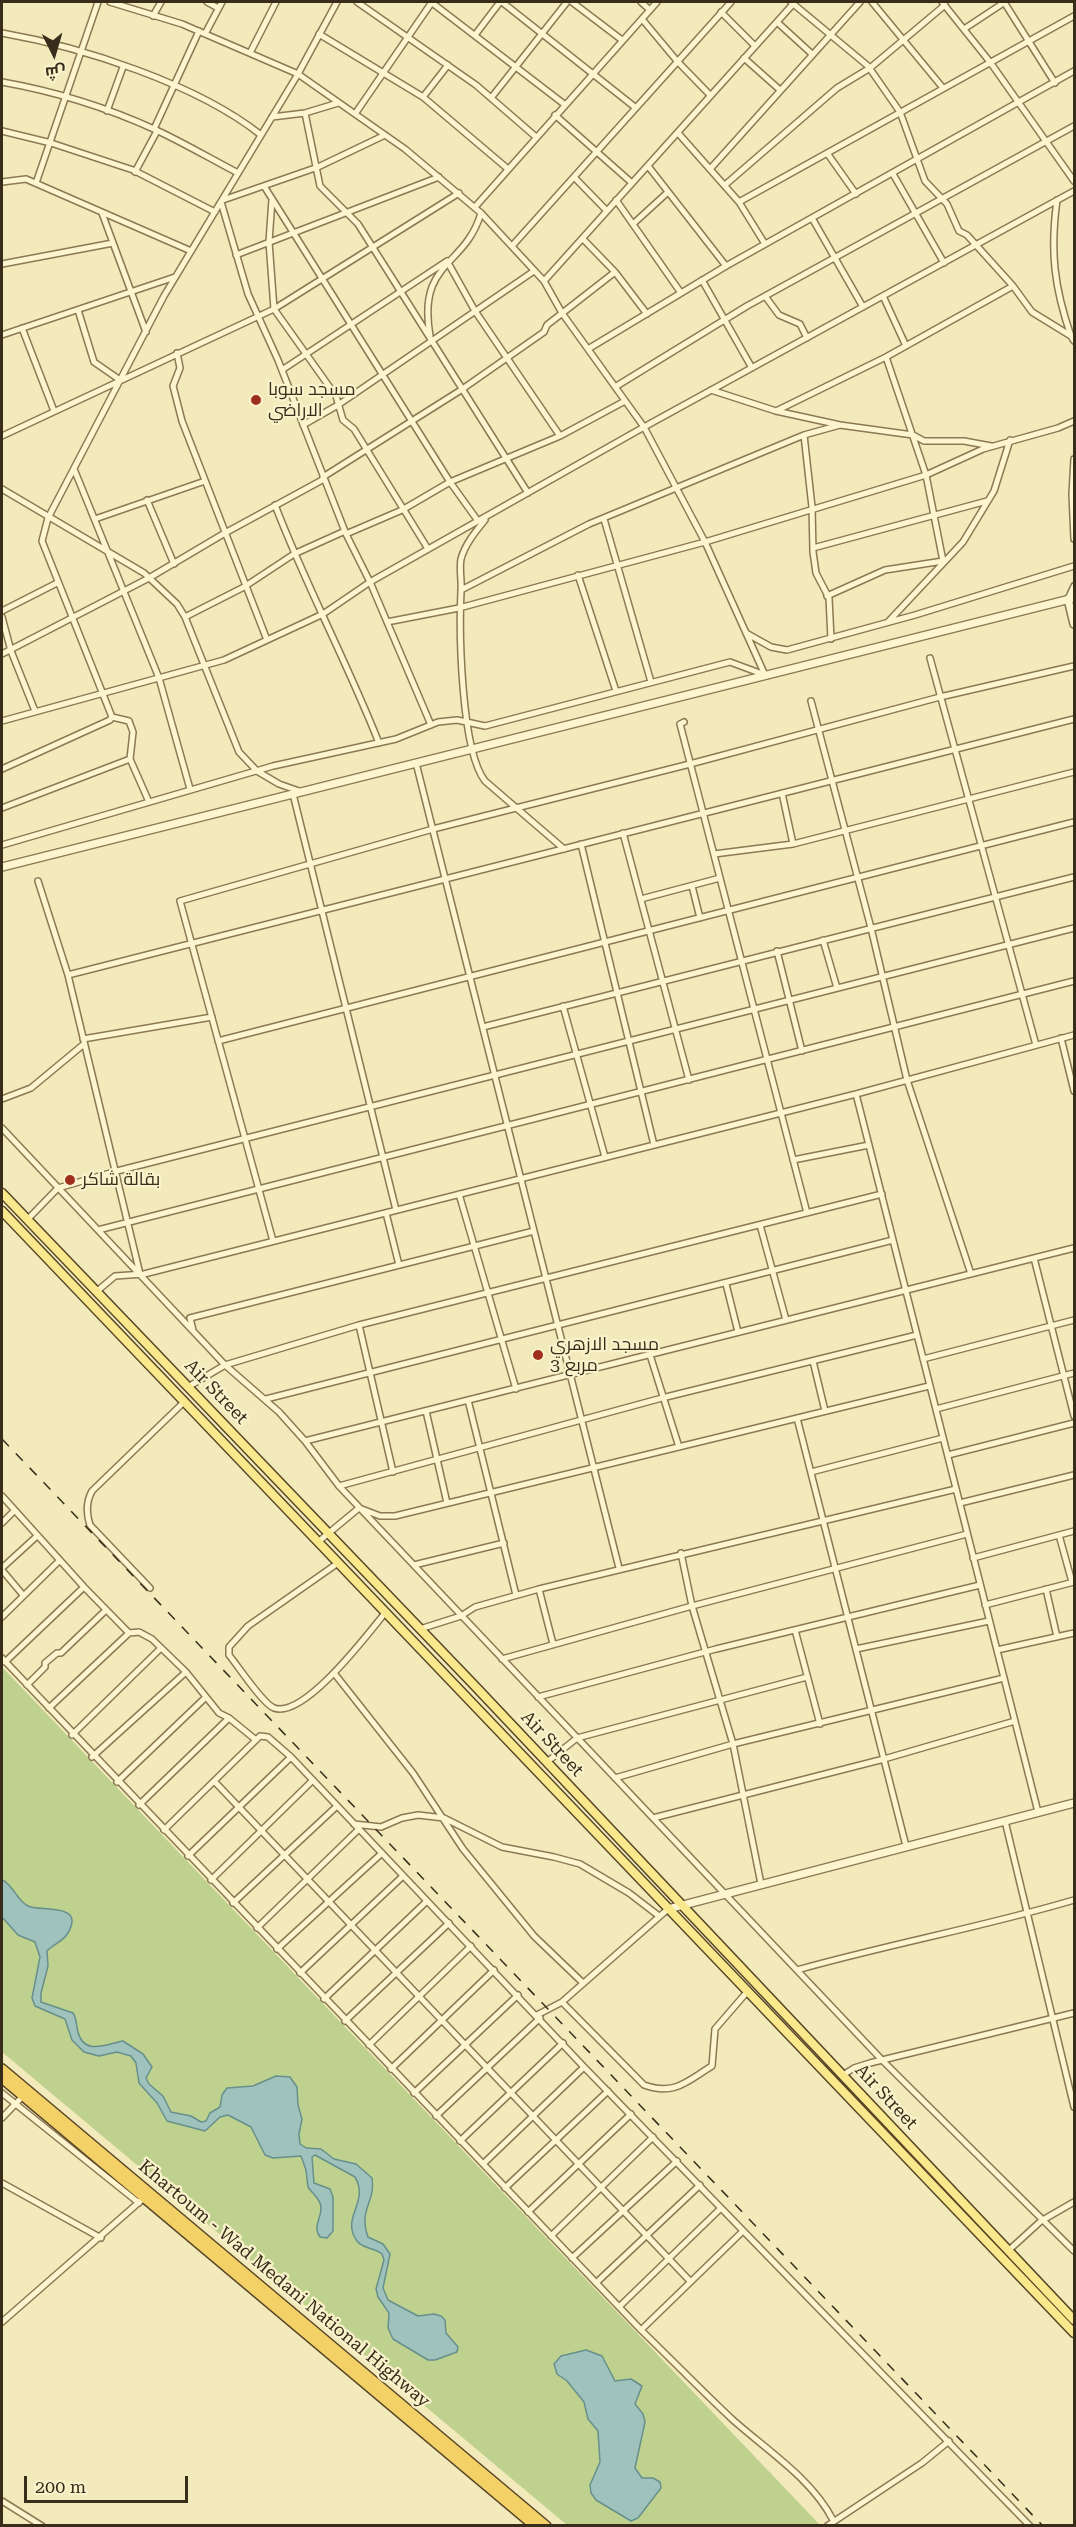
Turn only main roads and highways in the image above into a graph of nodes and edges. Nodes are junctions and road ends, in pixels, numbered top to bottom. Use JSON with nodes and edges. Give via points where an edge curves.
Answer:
{"nodes":[{"id":1,"x":2,"y":1193,"type":"edge"},
{"id":2,"x":2,"y":1211,"type":"edge"},
{"id":3,"x":2,"y":2069,"type":"edge"},
{"id":4,"x":2,"y":2078,"type":"edge"},
{"id":5,"x":144,"y":2198,"type":"junction"},
{"id":6,"x":1074,"y":2320,"type":"edge"},
{"id":7,"x":1074,"y":2333,"type":"edge"},
{"id":8,"x":536,"y":2526,"type":"edge"},
{"id":9,"x":546,"y":2526,"type":"edge"}],
"edges":[{"from":1,"to":6,"type":"main road","name":"Air Street"},
{"from":2,"to":7,"type":"main road","name":"Air Street"},
{"from":3,"to":5,"type":"highway","name":"Khartoum - Wad Medani National Highway"},
{"from":4,"to":5,"type":"highway","name":"Khartoum - Wad Medani National Highway"},
{"from":5,"to":8,"type":"highway","name":"Khartoum - Wad Medani National Highway"},
{"from":5,"to":9,"type":"highway","name":"Khartoum - Wad Medani National Highway"}]}
